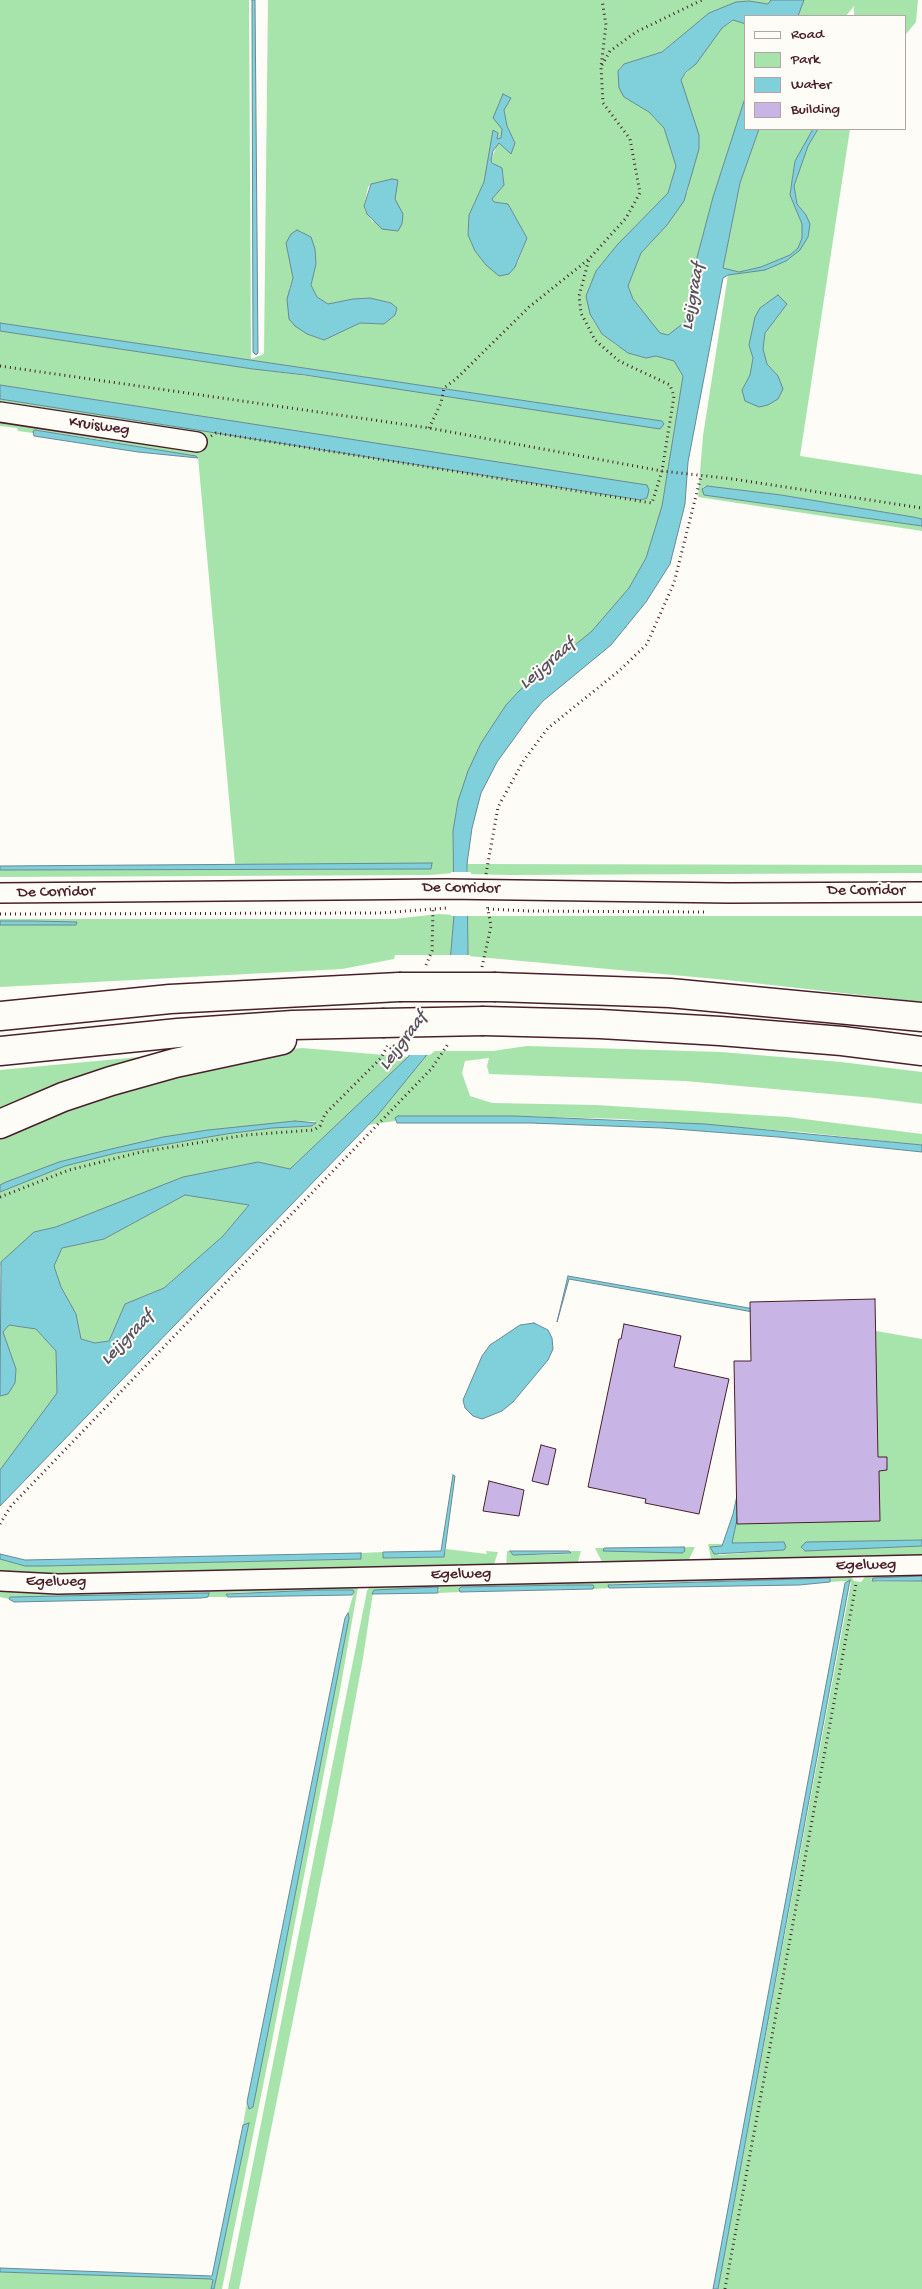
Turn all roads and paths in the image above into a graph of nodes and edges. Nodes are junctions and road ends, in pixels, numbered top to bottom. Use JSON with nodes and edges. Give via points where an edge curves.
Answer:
{"nodes":[{"id":1,"x":602,"y":0,"type":"edge"},
{"id":2,"x":702,"y":0,"type":"edge"},
{"id":3,"x":601,"y":67,"type":"junction"},
{"id":4,"x":589,"y":259,"type":"junction"},
{"id":5,"x":0,"y":366,"type":"edge"},
{"id":6,"x":0,"y":412,"type":"edge"},
{"id":7,"x":429,"y":428,"type":"junction"},
{"id":8,"x":197,"y":442,"type":"joint"},
{"id":9,"x":662,"y":471,"type":"junction"},
{"id":10,"x":922,"y":508,"type":"edge"},
{"id":11,"x":922,"y":892,"type":"edge"},
{"id":12,"x":0,"y":893,"type":"edge"},
{"id":13,"x":446,"y":908,"type":"dead end"},
{"id":14,"x":433,"y":909,"type":"junction"},
{"id":15,"x":0,"y":914,"type":"edge"},
{"id":16,"x":426,"y":968,"type":"dead end"},
{"id":17,"x":0,"y":996,"type":"edge"},
{"id":18,"x":83,"y":1006,"type":"junction"},
{"id":19,"x":0,"y":1016,"type":"edge"},
{"id":20,"x":922,"y":1017,"type":"edge"},
{"id":21,"x":378,"y":1029,"type":"junction"},
{"id":22,"x":0,"y":1051,"type":"edge"},
{"id":23,"x":922,"y":1051,"type":"edge"},
{"id":24,"x":0,"y":1124,"type":"edge"},
{"id":25,"x":0,"y":1197,"type":"edge"},
{"id":26,"x":922,"y":1565,"type":"edge"},
{"id":27,"x":859,"y":1566,"type":"junction"},
{"id":28,"x":0,"y":1581,"type":"edge"},
{"id":29,"x":725,"y":2289,"type":"edge"}],
"edges":[{"from":1,"to":3,"type":"path","via":[[606,25]]},
{"from":2,"to":3,"type":"path","via":[[636,32],[610,51]]},
{"from":3,"to":4,"type":"path","via":[[603,102],[630,140],[640,193],[626,218]]},
{"from":4,"to":7,"type":"path","via":[[529,307],[444,388]]},
{"from":4,"to":9,"type":"path","via":[[579,296],[581,313],[595,340],[619,361],[670,385],[674,396]]},
{"from":5,"to":7,"type":"path"},
{"from":6,"to":8,"type":"street","name":"Kruisweg"},
{"from":7,"to":9,"type":"path"},
{"from":8,"to":9,"type":"path","via":[[216,434],[652,503]]},
{"from":9,"to":10,"type":"path"},
{"from":11,"to":12,"type":"street","name":"De Corridor","via":[[446,889]]},
{"from":13,"to":14,"type":"path","name":"De Corridor"},
{"from":14,"to":15,"type":"path","name":"De Corridor","via":[[369,913]]},
{"from":14,"to":16,"type":"path","via":[[432,951]]},
{"from":17,"to":18,"type":"highway"},
{"from":18,"to":19,"type":"highway"},
{"from":18,"to":20,"type":"highway","bridge":true,"via":[[256,993],[496,987],[670,993]]},
{"from":21,"to":22,"type":"highway","via":[[293,1025]]},
{"from":21,"to":23,"type":"highway","bridge":true,"via":[[484,1022],[600,1024],[842,1041]]},
{"from":21,"to":24,"type":"highway","via":[[166,1065],[63,1098]]},
{"from":21,"to":25,"type":"path","via":[[381,1058],[325,1114],[320,1126],[314,1130],[246,1135],[141,1152],[69,1170]]},
{"from":26,"to":27,"type":"street","name":"Egelweg"},
{"from":27,"to":28,"type":"street","name":"Egelweg","via":[[58,1584]]},
{"from":27,"to":29,"type":"path"}]}
